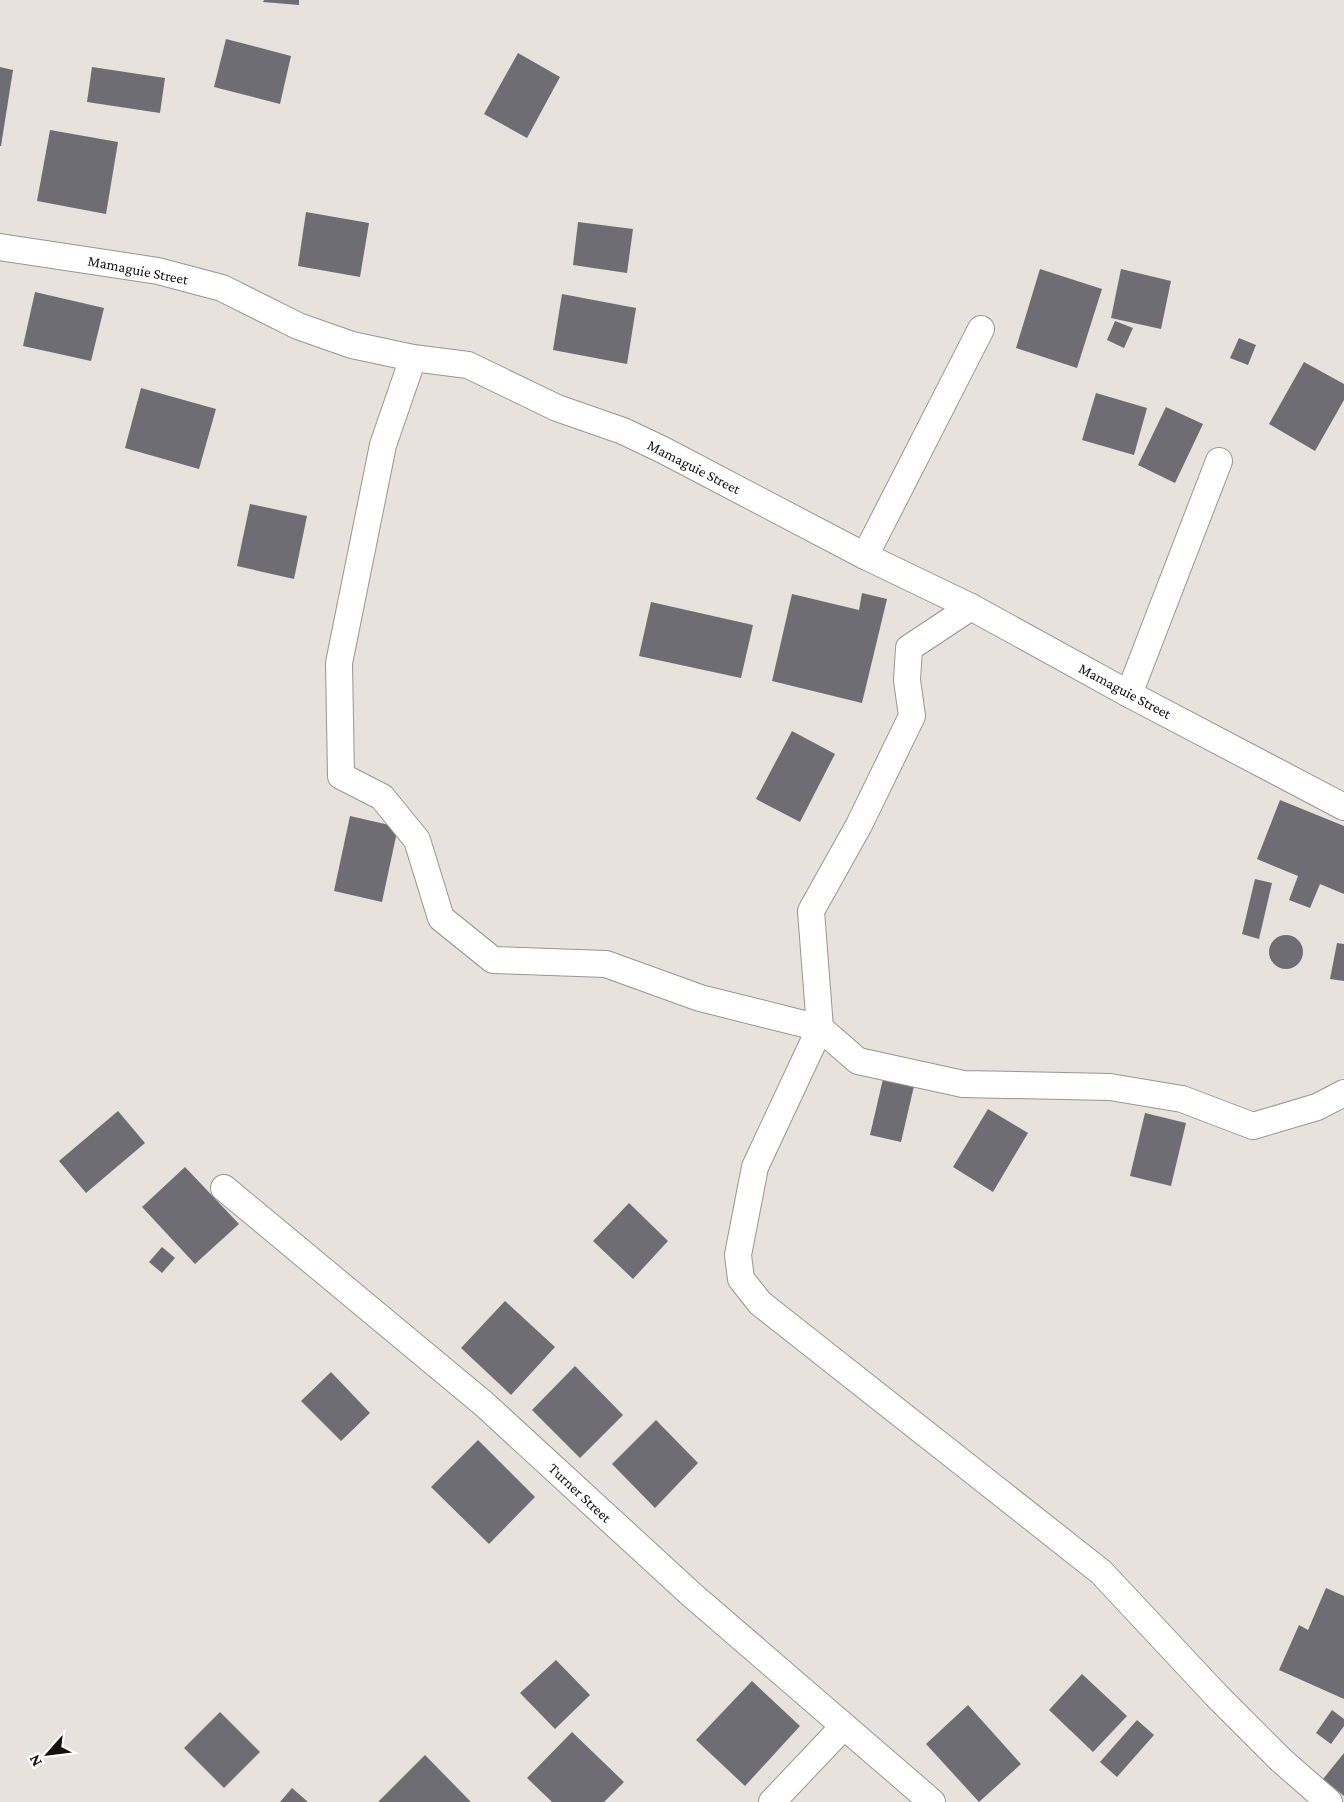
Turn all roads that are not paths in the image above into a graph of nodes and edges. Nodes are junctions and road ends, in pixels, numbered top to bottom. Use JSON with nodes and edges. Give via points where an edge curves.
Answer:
{"nodes":[{"id":1,"x":0,"y":247,"type":"edge"},
{"id":2,"x":981,"y":329,"type":"dead end"},
{"id":3,"x":413,"y":358,"type":"junction"},
{"id":4,"x":1219,"y":461,"type":"dead end"},
{"id":5,"x":865,"y":556,"type":"junction"},
{"id":6,"x":971,"y":607,"type":"junction"},
{"id":7,"x":1129,"y":694,"type":"junction"},
{"id":8,"x":1344,"y":807,"type":"edge"},
{"id":9,"x":820,"y":1028,"type":"junction"},
{"id":10,"x":1344,"y":1093,"type":"edge"},
{"id":11,"x":224,"y":1188,"type":"dead end"},
{"id":12,"x":844,"y":1726,"type":"junction"},
{"id":13,"x":772,"y":1802,"type":"edge"},
{"id":14,"x":932,"y":1802,"type":"edge"},
{"id":15,"x":1329,"y":1802,"type":"edge"}],
"edges":[{"from":1,"to":3,"type":"street","name":"Mamaguie Street","via":[[158,271],[201,282],[222,288],[298,326],[352,345]]},
{"from":2,"to":5,"type":"street"},
{"from":3,"to":5,"type":"street","name":"Mamaguie Street","via":[[468,365],[557,408],[623,431]]},
{"from":3,"to":9,"type":"street","via":[[383,445],[339,663],[341,776],[382,796],[417,840],[441,918],[494,960],[606,964],[700,998]]},
{"from":4,"to":7,"type":"street"},
{"from":5,"to":6,"type":"street","name":"Mamaguie Street"},
{"from":6,"to":7,"type":"street","name":"Mamaguie Street"},
{"from":6,"to":9,"type":"street","via":[[909,648],[907,680],[912,716],[812,911]]},
{"from":7,"to":8,"type":"street","name":"Mamaguie Street"},
{"from":9,"to":10,"type":"street","via":[[858,1061],[963,1084],[1110,1087],[1161,1095],[1253,1126],[1317,1107]]},
{"from":9,"to":15,"type":"street","via":[[755,1167],[738,1256],[741,1279],[760,1303],[1101,1572],[1233,1712]]},
{"from":11,"to":12,"type":"street","name":"Turner Street","via":[[484,1404],[692,1595]]},
{"from":12,"to":13,"type":"street"},
{"from":12,"to":14,"type":"street","name":"Turner Street"}]}
